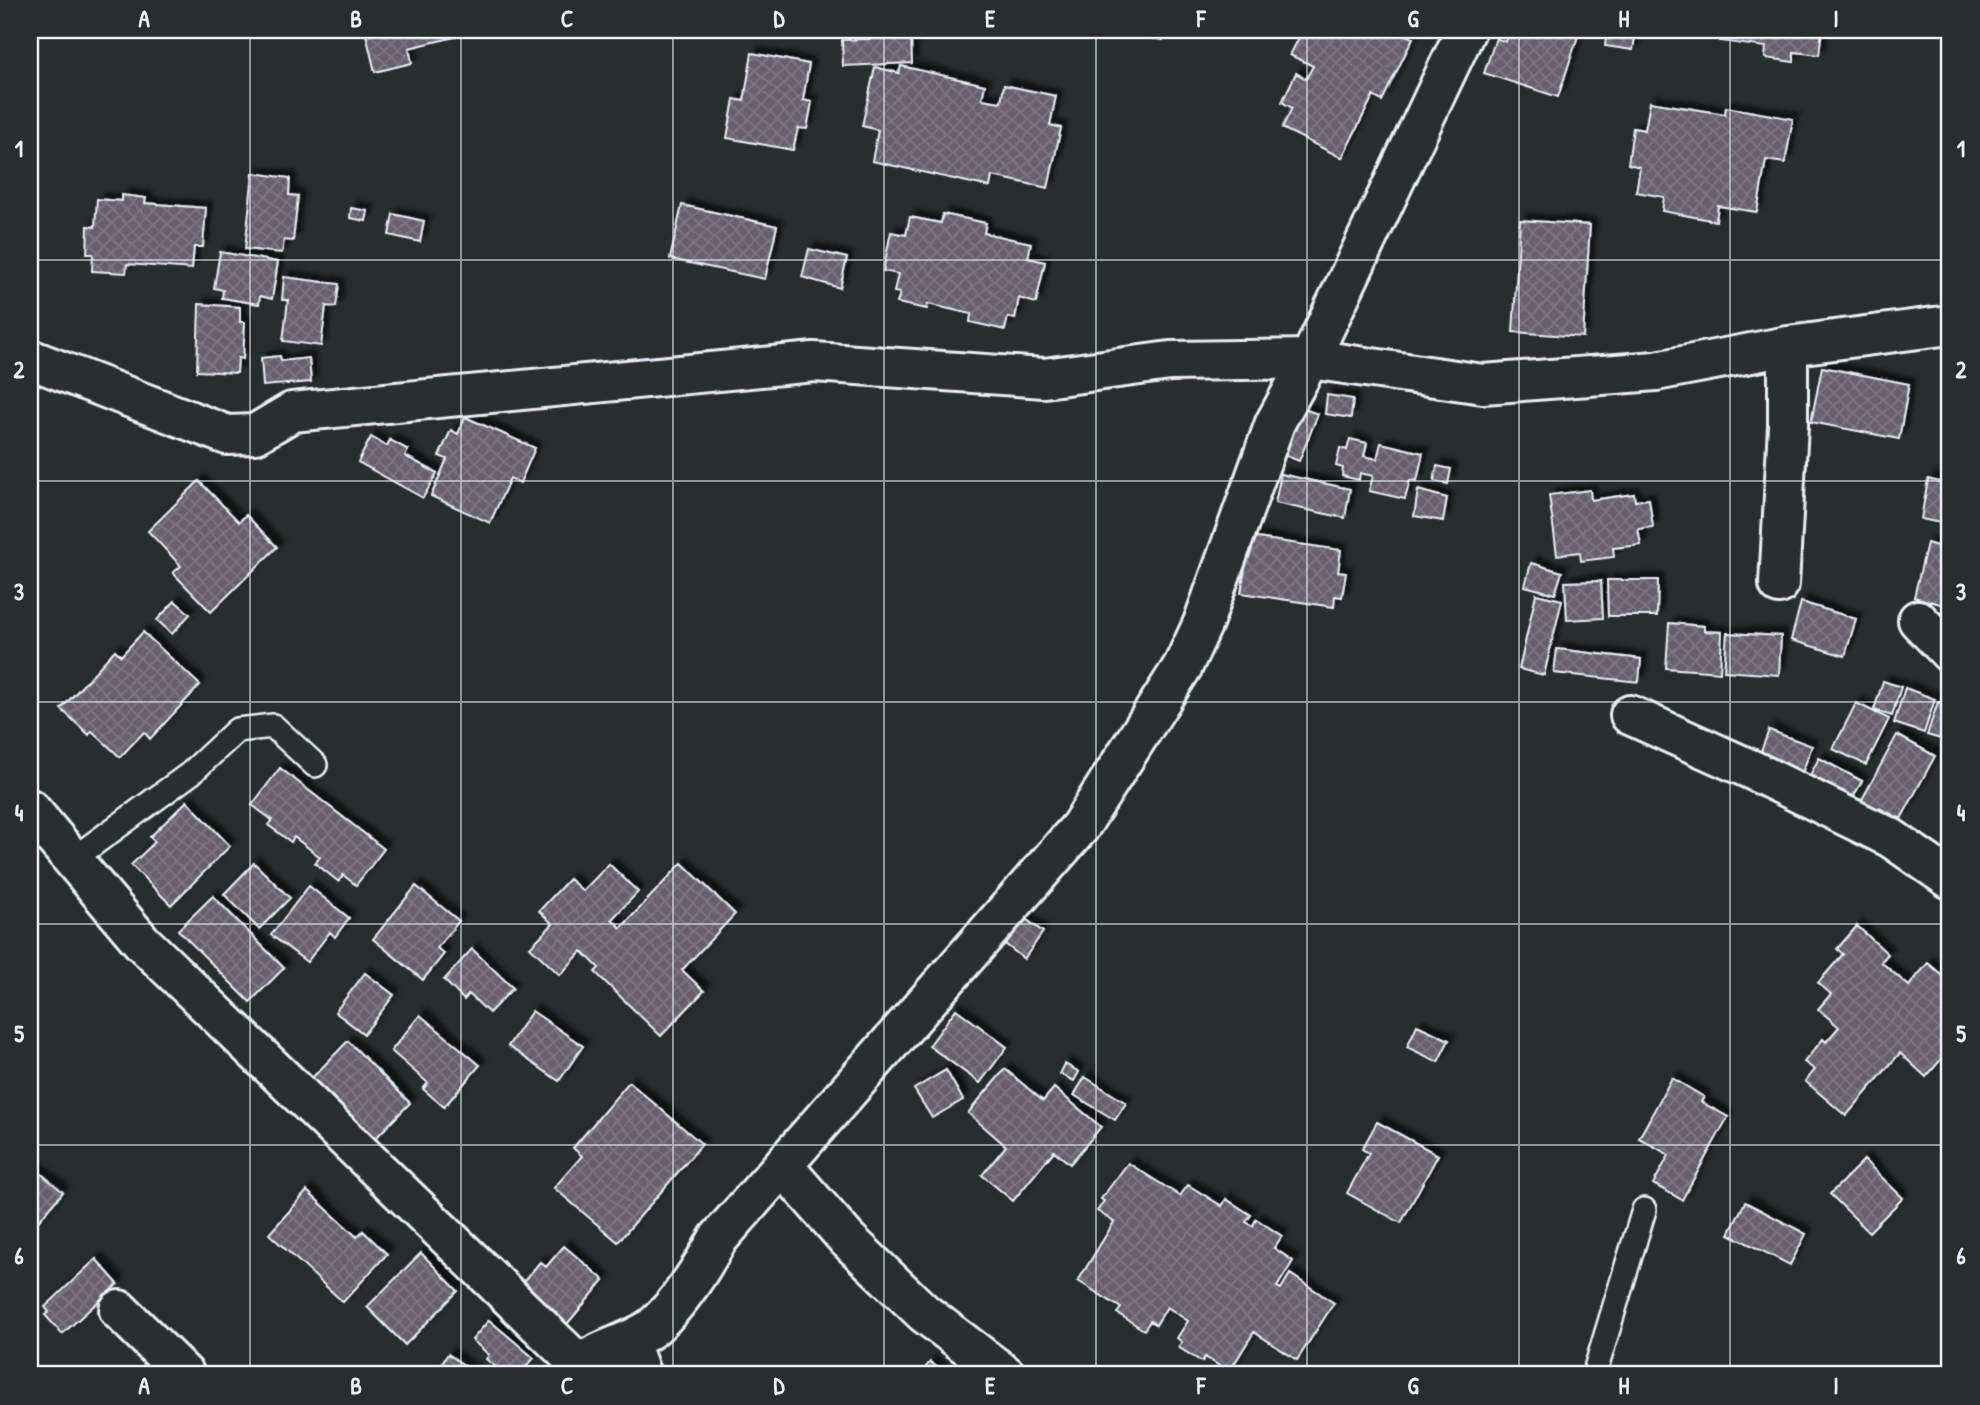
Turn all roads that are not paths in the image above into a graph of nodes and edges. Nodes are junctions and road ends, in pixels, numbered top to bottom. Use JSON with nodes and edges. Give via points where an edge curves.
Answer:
{"nodes":[{"id":1,"x":1466,"y":30,"type":"edge"},
{"id":2,"x":1950,"y":325,"type":"edge"},
{"id":3,"x":1788,"y":346,"type":"junction"},
{"id":4,"x":30,"y":359,"type":"edge"},
{"id":5,"x":1310,"y":359,"type":"junction"},
{"id":6,"x":1779,"y":584,"type":"dead end"},
{"id":7,"x":1918,"y":620,"type":"dead end"},
{"id":8,"x":1950,"y":653,"type":"edge"},
{"id":9,"x":1630,"y":715,"type":"dead end"},
{"id":10,"x":314,"y":765,"type":"dead end"},
{"id":11,"x":30,"y":810,"type":"edge"},
{"id":12,"x":73,"y":859,"type":"junction"},
{"id":13,"x":1950,"y":879,"type":"edge"},
{"id":14,"x":783,"y":1166,"type":"junction"},
{"id":15,"x":1644,"y":1210,"type":"dead end"},
{"id":16,"x":119,"y":1310,"type":"dead end"},
{"id":17,"x":635,"y":1359,"type":"edge"},
{"id":18,"x":575,"y":1370,"type":"edge"},
{"id":19,"x":185,"y":1375,"type":"edge"},
{"id":20,"x":1006,"y":1375,"type":"edge"},
{"id":21,"x":1594,"y":1375,"type":"edge"}],
"edges":[{"from":1,"to":5,"type":"street"},
{"from":2,"to":3,"type":"street"},
{"from":3,"to":5,"type":"street","via":[[1657,371],[1483,384]]},
{"from":3,"to":6,"type":"street"},
{"from":4,"to":5,"type":"street","via":[[227,435],[255,434],[292,412],[814,362],[1044,378],[1170,361]]},
{"from":5,"to":14,"type":"street","via":[[1275,423],[1183,666],[1080,827]]},
{"from":7,"to":8,"type":"street"},
{"from":9,"to":13,"type":"street","via":[[1891,838]]},
{"from":10,"to":12,"type":"lane","via":[[273,726],[237,730],[191,773]]},
{"from":11,"to":12,"type":"street"},
{"from":12,"to":18,"type":"street","via":[[142,942]]},
{"from":14,"to":17,"type":"street","via":[[718,1239]]},
{"from":14,"to":20,"type":"street","via":[[847,1239],[924,1312]]},
{"from":15,"to":21,"type":"lane"},
{"from":16,"to":19,"type":"street"},
{"from":17,"to":18,"type":"street"}]}
